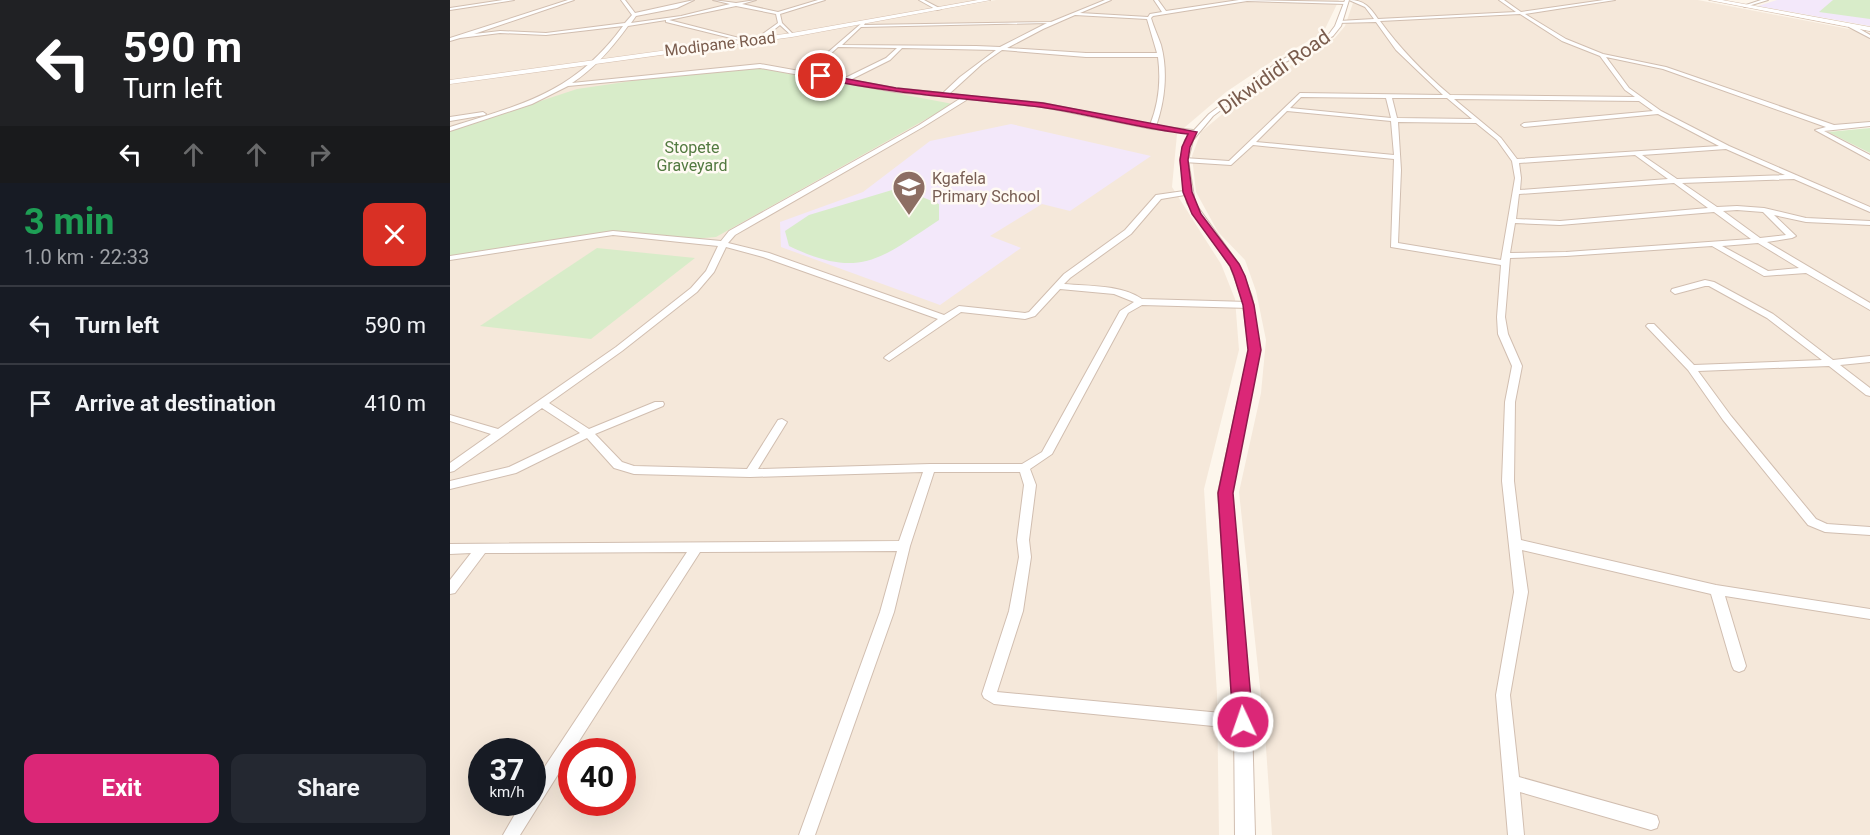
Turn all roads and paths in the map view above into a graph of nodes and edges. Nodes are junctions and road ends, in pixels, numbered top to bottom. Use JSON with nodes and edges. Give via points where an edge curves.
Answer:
{"nodes":[{"id":1,"x":512,"y":0,"type":"edge"},
{"id":2,"x":572,"y":0,"type":"edge"},
{"id":3,"x":623,"y":0,"type":"edge"},
{"id":4,"x":692,"y":0,"type":"edge"},
{"id":5,"x":715,"y":0,"type":"edge"},
{"id":6,"x":754,"y":0,"type":"edge"},
{"id":7,"x":821,"y":0,"type":"edge"},
{"id":8,"x":921,"y":0,"type":"edge"},
{"id":9,"x":988,"y":0,"type":"edge"},
{"id":10,"x":1109,"y":0,"type":"edge"},
{"id":11,"x":1156,"y":0,"type":"edge"},
{"id":12,"x":1501,"y":0,"type":"edge"},
{"id":13,"x":1613,"y":0,"type":"edge"},
{"id":14,"x":1712,"y":0,"type":"edge"},
{"id":15,"x":1766,"y":0,"type":"edge"},
{"id":16,"x":1348,"y":1,"type":"edge"},
{"id":17,"x":735,"y":4,"type":"junction"},
{"id":18,"x":1745,"y":6,"type":"junction"},
{"id":19,"x":450,"y":9,"type":"edge"},
{"id":20,"x":939,"y":9,"type":"junction"},
{"id":21,"x":778,"y":13,"type":"junction"},
{"id":22,"x":1165,"y":13,"type":"junction"},
{"id":23,"x":1521,"y":13,"type":"junction"},
{"id":24,"x":1074,"y":14,"type":"junction"},
{"id":25,"x":634,"y":15,"type":"junction"},
{"id":26,"x":1149,"y":18,"type":"junction"},
{"id":27,"x":662,"y":20,"type":"junction"},
{"id":28,"x":1379,"y":21,"type":"junction"},
{"id":29,"x":1052,"y":22,"type":"junction"},
{"id":30,"x":1339,"y":22,"type":"junction"},
{"id":31,"x":780,"y":23,"type":"junction"},
{"id":32,"x":628,"y":24,"type":"junction"},
{"id":33,"x":861,"y":24,"type":"junction"},
{"id":34,"x":1851,"y":26,"type":"junction"},
{"id":35,"x":1870,"y":29,"type":"edge"},
{"id":36,"x":477,"y":30,"type":"junction"},
{"id":37,"x":500,"y":32,"type":"junction"},
{"id":38,"x":792,"y":35,"type":"junction"},
{"id":39,"x":459,"y":37,"type":"junction"},
{"id":40,"x":1870,"y":37,"type":"edge"},
{"id":41,"x":759,"y":39,"type":"junction"},
{"id":42,"x":450,"y":40,"type":"edge"},
{"id":43,"x":745,"y":41,"type":"junction"},
{"id":44,"x":838,"y":46,"type":"junction"},
{"id":45,"x":900,"y":48,"type":"junction"},
{"id":46,"x":999,"y":48,"type":"junction"},
{"id":47,"x":1160,"y":55,"type":"junction"},
{"id":48,"x":1602,"y":55,"type":"junction"},
{"id":49,"x":597,"y":61,"type":"junction"},
{"id":50,"x":807,"y":73,"type":"junction"},
{"id":51,"x":844,"y":81,"type":"junction"},
{"id":52,"x":450,"y":82,"type":"edge"},
{"id":53,"x":570,"y":85,"type":"junction"},
{"id":54,"x":943,"y":96,"type":"junction"},
{"id":55,"x":1451,"y":96,"type":"junction"},
{"id":56,"x":966,"y":98,"type":"junction"},
{"id":57,"x":1389,"y":98,"type":"junction"},
{"id":58,"x":1639,"y":99,"type":"junction"},
{"id":59,"x":513,"y":110,"type":"junction"},
{"id":60,"x":1288,"y":110,"type":"junction"},
{"id":61,"x":1659,"y":112,"type":"junction"},
{"id":62,"x":450,"y":118,"type":"edge"},
{"id":63,"x":1395,"y":120,"type":"junction"},
{"id":64,"x":1479,"y":121,"type":"junction"},
{"id":65,"x":1870,"y":124,"type":"edge"},
{"id":66,"x":1524,"y":125,"type":"dead end"},
{"id":67,"x":1833,"y":127,"type":"junction"},
{"id":68,"x":1152,"y":128,"type":"junction"},
{"id":69,"x":450,"y":129,"type":"edge"},
{"id":70,"x":1193,"y":132,"type":"junction"},
{"id":71,"x":1250,"y":143,"type":"junction"},
{"id":72,"x":1727,"y":147,"type":"junction"},
{"id":73,"x":1636,"y":153,"type":"junction"},
{"id":74,"x":1396,"y":157,"type":"junction"},
{"id":75,"x":1870,"y":158,"type":"edge"},
{"id":76,"x":1184,"y":160,"type":"junction"},
{"id":77,"x":1515,"y":161,"type":"junction"},
{"id":78,"x":1799,"y":177,"type":"junction"},
{"id":79,"x":1674,"y":181,"type":"junction"},
{"id":80,"x":1188,"y":192,"type":"junction"},
{"id":81,"x":1516,"y":192,"type":"junction"},
{"id":82,"x":1717,"y":210,"type":"junction"},
{"id":83,"x":1764,"y":210,"type":"junction"},
{"id":84,"x":1870,"y":210,"type":"edge"},
{"id":85,"x":1512,"y":221,"type":"junction"},
{"id":86,"x":1870,"y":223,"type":"edge"},
{"id":87,"x":1759,"y":241,"type":"junction"},
{"id":88,"x":723,"y":244,"type":"junction"},
{"id":89,"x":1713,"y":244,"type":"junction"},
{"id":90,"x":450,"y":258,"type":"edge"},
{"id":91,"x":1506,"y":259,"type":"junction"},
{"id":92,"x":1808,"y":270,"type":"junction"},
{"id":93,"x":1057,"y":286,"type":"junction"},
{"id":94,"x":1674,"y":291,"type":"dead end"},
{"id":95,"x":1140,"y":302,"type":"junction"},
{"id":96,"x":1249,"y":305,"type":"junction"},
{"id":97,"x":1870,"y":307,"type":"edge"},
{"id":98,"x":943,"y":318,"type":"junction"},
{"id":99,"x":1651,"y":326,"type":"dead end"},
{"id":100,"x":889,"y":358,"type":"dead end"},
{"id":101,"x":1870,"y":359,"type":"edge"},
{"id":102,"x":1832,"y":363,"type":"junction"},
{"id":103,"x":1691,"y":368,"type":"junction"},
{"id":104,"x":1870,"y":393,"type":"edge"},
{"id":105,"x":541,"y":403,"type":"junction"},
{"id":106,"x":659,"y":404,"type":"dead end"},
{"id":107,"x":450,"y":418,"type":"edge"},
{"id":108,"x":782,"y":422,"type":"dead end"},
{"id":109,"x":497,"y":432,"type":"junction"},
{"id":110,"x":588,"y":433,"type":"junction"},
{"id":111,"x":450,"y":468,"type":"edge"},
{"id":112,"x":930,"y":468,"type":"junction"},
{"id":113,"x":1024,"y":468,"type":"junction"},
{"id":114,"x":750,"y":472,"type":"junction"},
{"id":115,"x":450,"y":486,"type":"edge"},
{"id":116,"x":1870,"y":531,"type":"edge"},
{"id":117,"x":1517,"y":544,"type":"junction"},
{"id":118,"x":904,"y":546,"type":"junction"},
{"id":119,"x":482,"y":548,"type":"junction"},
{"id":120,"x":450,"y":549,"type":"edge"},
{"id":121,"x":695,"y":549,"type":"junction"},
{"id":122,"x":450,"y":589,"type":"edge"},
{"id":123,"x":1716,"y":590,"type":"junction"},
{"id":124,"x":1870,"y":614,"type":"edge"},
{"id":125,"x":1739,"y":666,"type":"dead end"},
{"id":126,"x":1243,"y":722,"type":"junction"},
{"id":127,"x":546,"y":780,"type":"edge"},
{"id":128,"x":1510,"y":782,"type":"junction"},
{"id":129,"x":523,"y":816,"type":"edge"},
{"id":130,"x":1651,"y":822,"type":"dead end"},
{"id":131,"x":510,"y":835,"type":"edge"},
{"id":132,"x":807,"y":835,"type":"edge"},
{"id":133,"x":1245,"y":835,"type":"edge"},
{"id":134,"x":1516,"y":835,"type":"edge"}],
"edges":[{"from":1,"to":19,"type":"street"},
{"from":2,"to":36,"type":"street"},
{"from":3,"to":25,"type":"street"},
{"from":4,"to":25,"type":"street"},
{"from":5,"to":17,"type":"street"},
{"from":6,"to":17,"type":"street"},
{"from":7,"to":21,"type":"street"},
{"from":8,"to":20,"type":"street"},
{"from":9,"to":20,"type":"main road","name":"Modipane Road"},
{"from":10,"to":24,"type":"street"},
{"from":11,"to":22,"type":"street"},
{"from":12,"to":23,"type":"street"},
{"from":13,"to":23,"type":"street"},
{"from":14,"to":18,"type":"main road"},
{"from":15,"to":18,"type":"street"},
{"from":16,"to":22,"type":"street","via":[[1247,0]]},
{"from":16,"to":28,"type":"street","via":[[1367,6]]},
{"from":16,"to":30,"type":"street","name":"Dikwididi Road"},
{"from":17,"to":21,"type":"street"},
{"from":17,"to":27,"type":"street"},
{"from":18,"to":34,"type":"main road"},
{"from":20,"to":33,"type":"main road","name":"Modipane Road"},
{"from":21,"to":31,"type":"street"},
{"from":22,"to":26,"type":"street"},
{"from":23,"to":28,"type":"street"},
{"from":23,"to":48,"type":"street","via":[[1564,40]]},
{"from":24,"to":26,"type":"street"},
{"from":24,"to":29,"type":"street"},
{"from":25,"to":32,"type":"street"},
{"from":26,"to":47,"type":"street"},
{"from":27,"to":32,"type":"street"},
{"from":27,"to":43,"type":"street"},
{"from":28,"to":30,"type":"street"},
{"from":28,"to":55,"type":"street","via":[[1398,49]]},
{"from":29,"to":33,"type":"street"},
{"from":29,"to":46,"type":"street"},
{"from":30,"to":70,"type":"street","name":"Dikwididi Road","via":[[1331,35],[1263,75]]},
{"from":31,"to":38,"type":"street"},
{"from":31,"to":41,"type":"street"},
{"from":32,"to":37,"type":"street","via":[[546,34]]},
{"from":32,"to":49,"type":"street"},
{"from":33,"to":38,"type":"main road","name":"Modipane Road"},
{"from":33,"to":44,"type":"street"},
{"from":34,"to":35,"type":"main road"},
{"from":34,"to":40,"type":"street"},
{"from":36,"to":37,"type":"street"},
{"from":36,"to":39,"type":"street"},
{"from":37,"to":39,"type":"street"},
{"from":38,"to":41,"type":"main road","name":"Modipane Road"},
{"from":39,"to":42,"type":"street"},
{"from":41,"to":43,"type":"main road","name":"Modipane Road"},
{"from":43,"to":49,"type":"main road","name":"Modipane Road"},
{"from":44,"to":45,"type":"street"},
{"from":44,"to":50,"type":"street"},
{"from":45,"to":46,"type":"street"},
{"from":45,"to":51,"type":"street","via":[[888,59]]},
{"from":46,"to":47,"type":"street","via":[[1086,55]]},
{"from":46,"to":54,"type":"street"},
{"from":47,"to":68,"type":"street","via":[[1160,103]]},
{"from":48,"to":58,"type":"street"},
{"from":48,"to":67,"type":"street","via":[[1664,68]]},
{"from":49,"to":52,"type":"main road","name":"Modipane Road"},
{"from":49,"to":53,"type":"street"},
{"from":50,"to":51,"type":"street"},
{"from":50,"to":53,"type":"street","via":[[760,66]]},
{"from":51,"to":54,"type":"street"},
{"from":53,"to":59,"type":"street"},
{"from":54,"to":56,"type":"street"},
{"from":55,"to":57,"type":"street"},
{"from":55,"to":58,"type":"street"},
{"from":55,"to":64,"type":"street"},
{"from":56,"to":68,"type":"street","via":[[1052,107]]},
{"from":56,"to":88,"type":"street","via":[[738,229]]},
{"from":57,"to":60,"type":"street","via":[[1300,95]]},
{"from":57,"to":63,"type":"street"},
{"from":58,"to":61,"type":"street"},
{"from":59,"to":62,"type":"street"},
{"from":59,"to":69,"type":"street"},
{"from":60,"to":63,"type":"street"},
{"from":60,"to":71,"type":"street"},
{"from":61,"to":66,"type":"street"},
{"from":61,"to":72,"type":"street"},
{"from":63,"to":64,"type":"street"},
{"from":63,"to":74,"type":"street"},
{"from":64,"to":77,"type":"street"},
{"from":65,"to":67,"type":"street"},
{"from":67,"to":75,"type":"street","via":[[1818,130]]},
{"from":68,"to":70,"type":"street"},
{"from":70,"to":76,"type":"street"},
{"from":71,"to":74,"type":"street"},
{"from":71,"to":76,"type":"street","via":[[1231,163]]},
{"from":72,"to":73,"type":"street"},
{"from":72,"to":78,"type":"street"},
{"from":73,"to":77,"type":"street"},
{"from":73,"to":79,"type":"street"},
{"from":74,"to":91,"type":"street","via":[[1394,245]]},
{"from":76,"to":80,"type":"street"},
{"from":77,"to":81,"type":"street"},
{"from":78,"to":79,"type":"street"},
{"from":78,"to":84,"type":"street"},
{"from":79,"to":81,"type":"street"},
{"from":79,"to":82,"type":"street"},
{"from":80,"to":93,"type":"street","via":[[1159,197],[1128,232]]},
{"from":80,"to":96,"type":"street","via":[[1197,214],[1235,266]]},
{"from":81,"to":85,"type":"street"},
{"from":82,"to":83,"type":"street"},
{"from":82,"to":85,"type":"street","via":[[1560,223]]},
{"from":82,"to":87,"type":"street"},
{"from":83,"to":86,"type":"street","via":[[1806,219]]},
{"from":83,"to":87,"type":"street","via":[[1792,236]]},
{"from":85,"to":91,"type":"street"},
{"from":87,"to":89,"type":"street"},
{"from":87,"to":92,"type":"street"},
{"from":88,"to":90,"type":"street","via":[[609,233]]},
{"from":88,"to":98,"type":"street","via":[[766,255]]},
{"from":88,"to":105,"type":"street","via":[[710,272],[694,290]]},
{"from":89,"to":91,"type":"street"},
{"from":89,"to":92,"type":"street","via":[[1767,274]]},
{"from":91,"to":117,"type":"street","via":[[1502,325],[1517,366],[1510,402],[1508,469]]},
{"from":92,"to":97,"type":"street"},
{"from":93,"to":95,"type":"street","via":[[1117,293]]},
{"from":93,"to":98,"type":"street","via":[[1029,315],[959,309]]},
{"from":94,"to":102,"type":"street","via":[[1711,284],[1770,316]]},
{"from":95,"to":96,"type":"street"},
{"from":95,"to":113,"type":"street","via":[[1124,311],[1047,454]]},
{"from":96,"to":126,"type":"street","via":[[1254,350],[1226,493]]},
{"from":98,"to":100,"type":"street"},
{"from":99,"to":103,"type":"street"},
{"from":101,"to":102,"type":"street"},
{"from":102,"to":103,"type":"street"},
{"from":102,"to":104,"type":"street"},
{"from":103,"to":116,"type":"street","via":[[1812,522],[1825,528]]},
{"from":105,"to":109,"type":"street"},
{"from":105,"to":110,"type":"street"},
{"from":106,"to":110,"type":"street"},
{"from":107,"to":109,"type":"street"},
{"from":108,"to":114,"type":"street"},
{"from":109,"to":111,"type":"street"},
{"from":110,"to":114,"type":"street","via":[[618,465],[634,470]]},
{"from":110,"to":115,"type":"street","via":[[512,470]]},
{"from":112,"to":113,"type":"street"},
{"from":112,"to":114,"type":"street"},
{"from":112,"to":118,"type":"street"},
{"from":113,"to":126,"type":"street","via":[[1030,485],[1023,540],[1025,557],[1016,611],[989,694],[994,698]]},
{"from":117,"to":123,"type":"street"},
{"from":117,"to":128,"type":"street","via":[[1521,592],[1503,695]]},
{"from":118,"to":121,"type":"street"},
{"from":118,"to":132,"type":"street","via":[[883,622]]},
{"from":119,"to":120,"type":"street"},
{"from":119,"to":121,"type":"street"},
{"from":119,"to":122,"type":"street"},
{"from":121,"to":127,"type":"street"},
{"from":123,"to":124,"type":"street"},
{"from":123,"to":125,"type":"street"},
{"from":126,"to":133,"type":"street"},
{"from":128,"to":130,"type":"street"},
{"from":128,"to":134,"type":"street"},
{"from":129,"to":131,"type":"street"}]}
